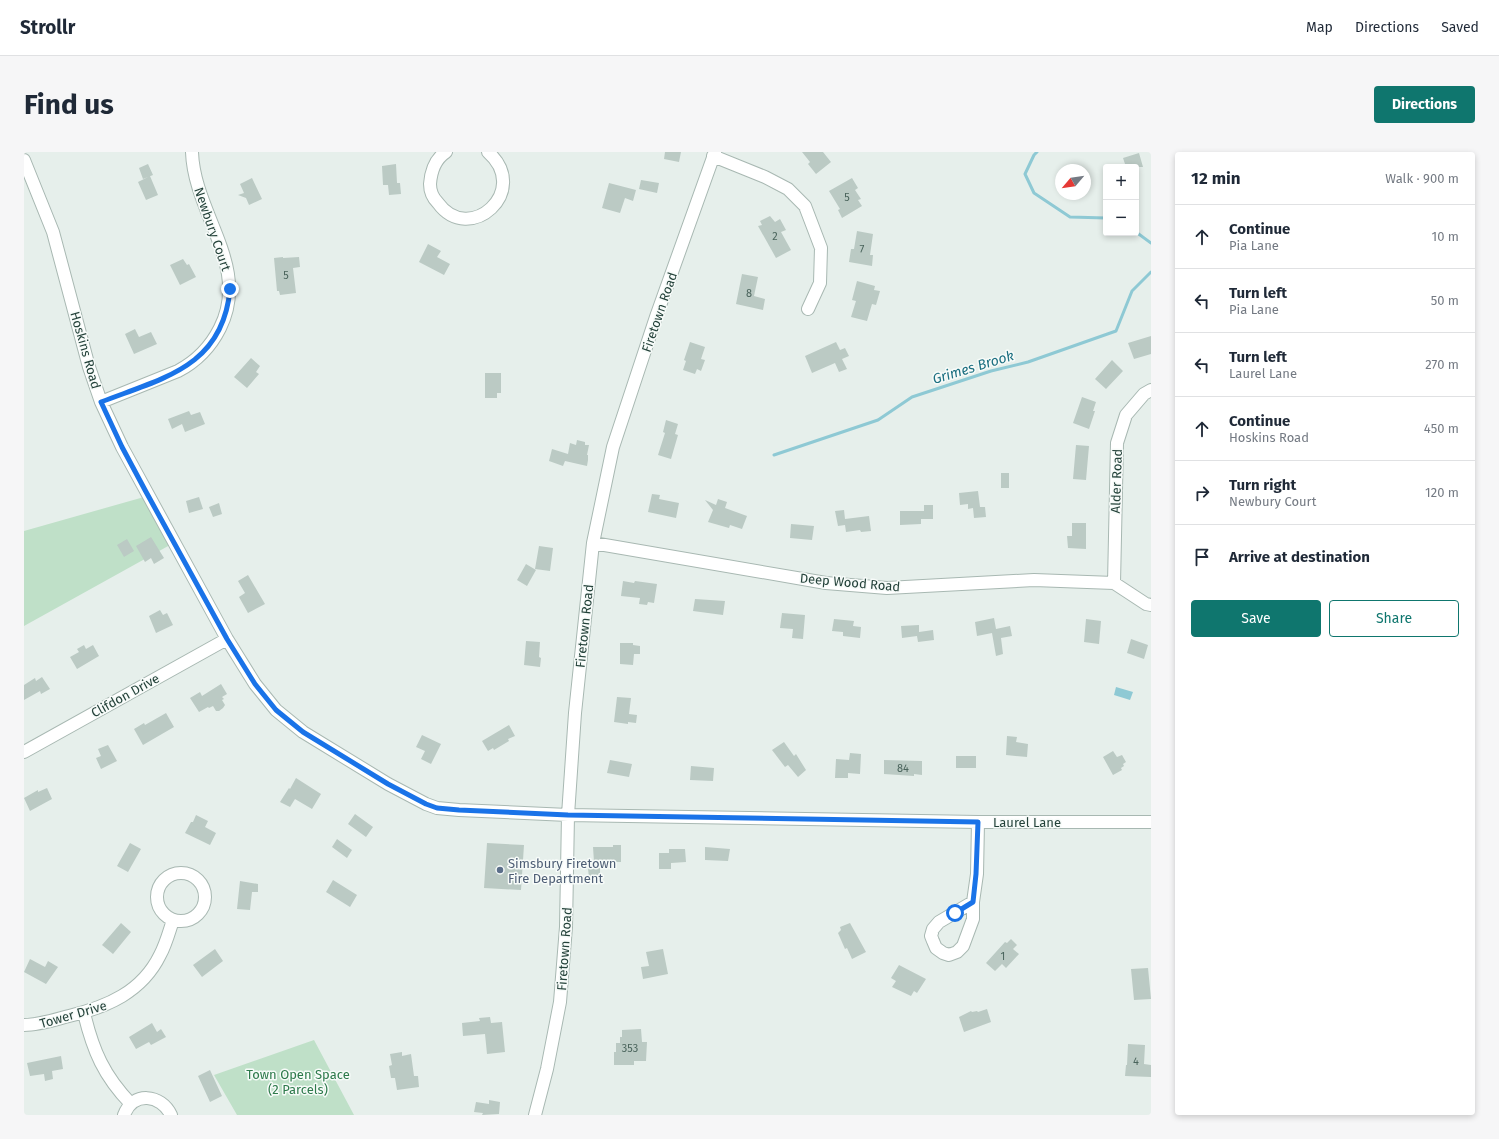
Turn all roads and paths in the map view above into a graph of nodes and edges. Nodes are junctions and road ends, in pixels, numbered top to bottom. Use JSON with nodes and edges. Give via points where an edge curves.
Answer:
{"nodes":[{"id":1,"x":192,"y":152,"type":"edge"},
{"id":2,"x":446,"y":152,"type":"edge"},
{"id":3,"x":488,"y":152,"type":"edge"},
{"id":4,"x":714,"y":154,"type":"edge"},
{"id":5,"x":24,"y":160,"type":"edge"},
{"id":6,"x":808,"y":309,"type":"dead end"},
{"id":7,"x":1151,"y":390,"type":"edge"},
{"id":8,"x":101,"y":402,"type":"junction"},
{"id":9,"x":593,"y":543,"type":"junction"},
{"id":10,"x":1114,"y":583,"type":"junction"},
{"id":11,"x":1151,"y":605,"type":"edge"},
{"id":12,"x":227,"y":639,"type":"junction"},
{"id":13,"x":24,"y":752,"type":"edge"},
{"id":14,"x":568,"y":815,"type":"junction"},
{"id":15,"x":978,"y":822,"type":"junction"},
{"id":16,"x":1151,"y":822,"type":"edge"},
{"id":17,"x":973,"y":902,"type":"dead end"},
{"id":18,"x":173,"y":920,"type":"junction"},
{"id":19,"x":84,"y":1012,"type":"junction"},
{"id":20,"x":24,"y":1025,"type":"edge"},
{"id":21,"x":131,"y":1104,"type":"junction"},
{"id":22,"x":124,"y":1115,"type":"edge"},
{"id":23,"x":171,"y":1115,"type":"edge"},
{"id":24,"x":534,"y":1115,"type":"edge"}],
"edges":[{"from":1,"to":8,"type":"street","name":"Newbury Court","via":[[195,178],[229,274],[229,305],[225,318],[210,346],[189,365],[178,372]]},
{"from":2,"to":3,"type":"street","via":[[435,163],[430,186],[441,208],[462,219],[486,214],[501,196],[502,172],[497,161]]},
{"from":4,"to":6,"type":"street","via":[[788,189],[805,206],[821,248],[820,283]]},
{"from":4,"to":9,"type":"street","name":"Firetown Road","via":[[613,447]]},
{"from":5,"to":8,"type":"street","name":"Hoskins Road","via":[[53,232],[89,367]]},
{"from":7,"to":10,"type":"street","name":"Alder Road","via":[[1144,394],[1126,416],[1117,443]]},
{"from":8,"to":12,"type":"street","name":"Hoskins Road","via":[[122,447]]},
{"from":9,"to":10,"type":"street","name":"Deep Wood Road","via":[[826,583],[887,588],[1034,580]]},
{"from":9,"to":14,"type":"street","name":"Firetown Road","via":[[575,713]]},
{"from":10,"to":11,"type":"street"},
{"from":12,"to":13,"type":"street","name":"Clifdon Drive"},
{"from":12,"to":14,"type":"street","name":"Hoskins Road","via":[[255,684],[276,710],[303,732],[388,784],[437,808]]},
{"from":14,"to":15,"type":"street","name":"Laurel Lane"},
{"from":14,"to":24,"type":"street","name":"Firetown Road","via":[[566,927],[560,1002],[547,1069]]},
{"from":15,"to":16,"type":"street","name":"Laurel Lane"},
{"from":15,"to":17,"type":"street"},
{"from":18,"to":18,"type":"street","via":[[160,910],[156,894],[164,879],[179,873],[187,874],[200,882],[204,889],[204,904],[195,917],[181,922]]},
{"from":18,"to":19,"type":"street","name":"Tower Drive","via":[[160,956],[135,987],[118,1000]]},
{"from":19,"to":20,"type":"street","name":"Tower Drive","via":[[34,1025]]},
{"from":19,"to":21,"type":"street","via":[[96,1054],[106,1074]]},
{"from":21,"to":22,"type":"street"},
{"from":21,"to":23,"type":"street","via":[[142,1099],[154,1099],[168,1108]]}]}
